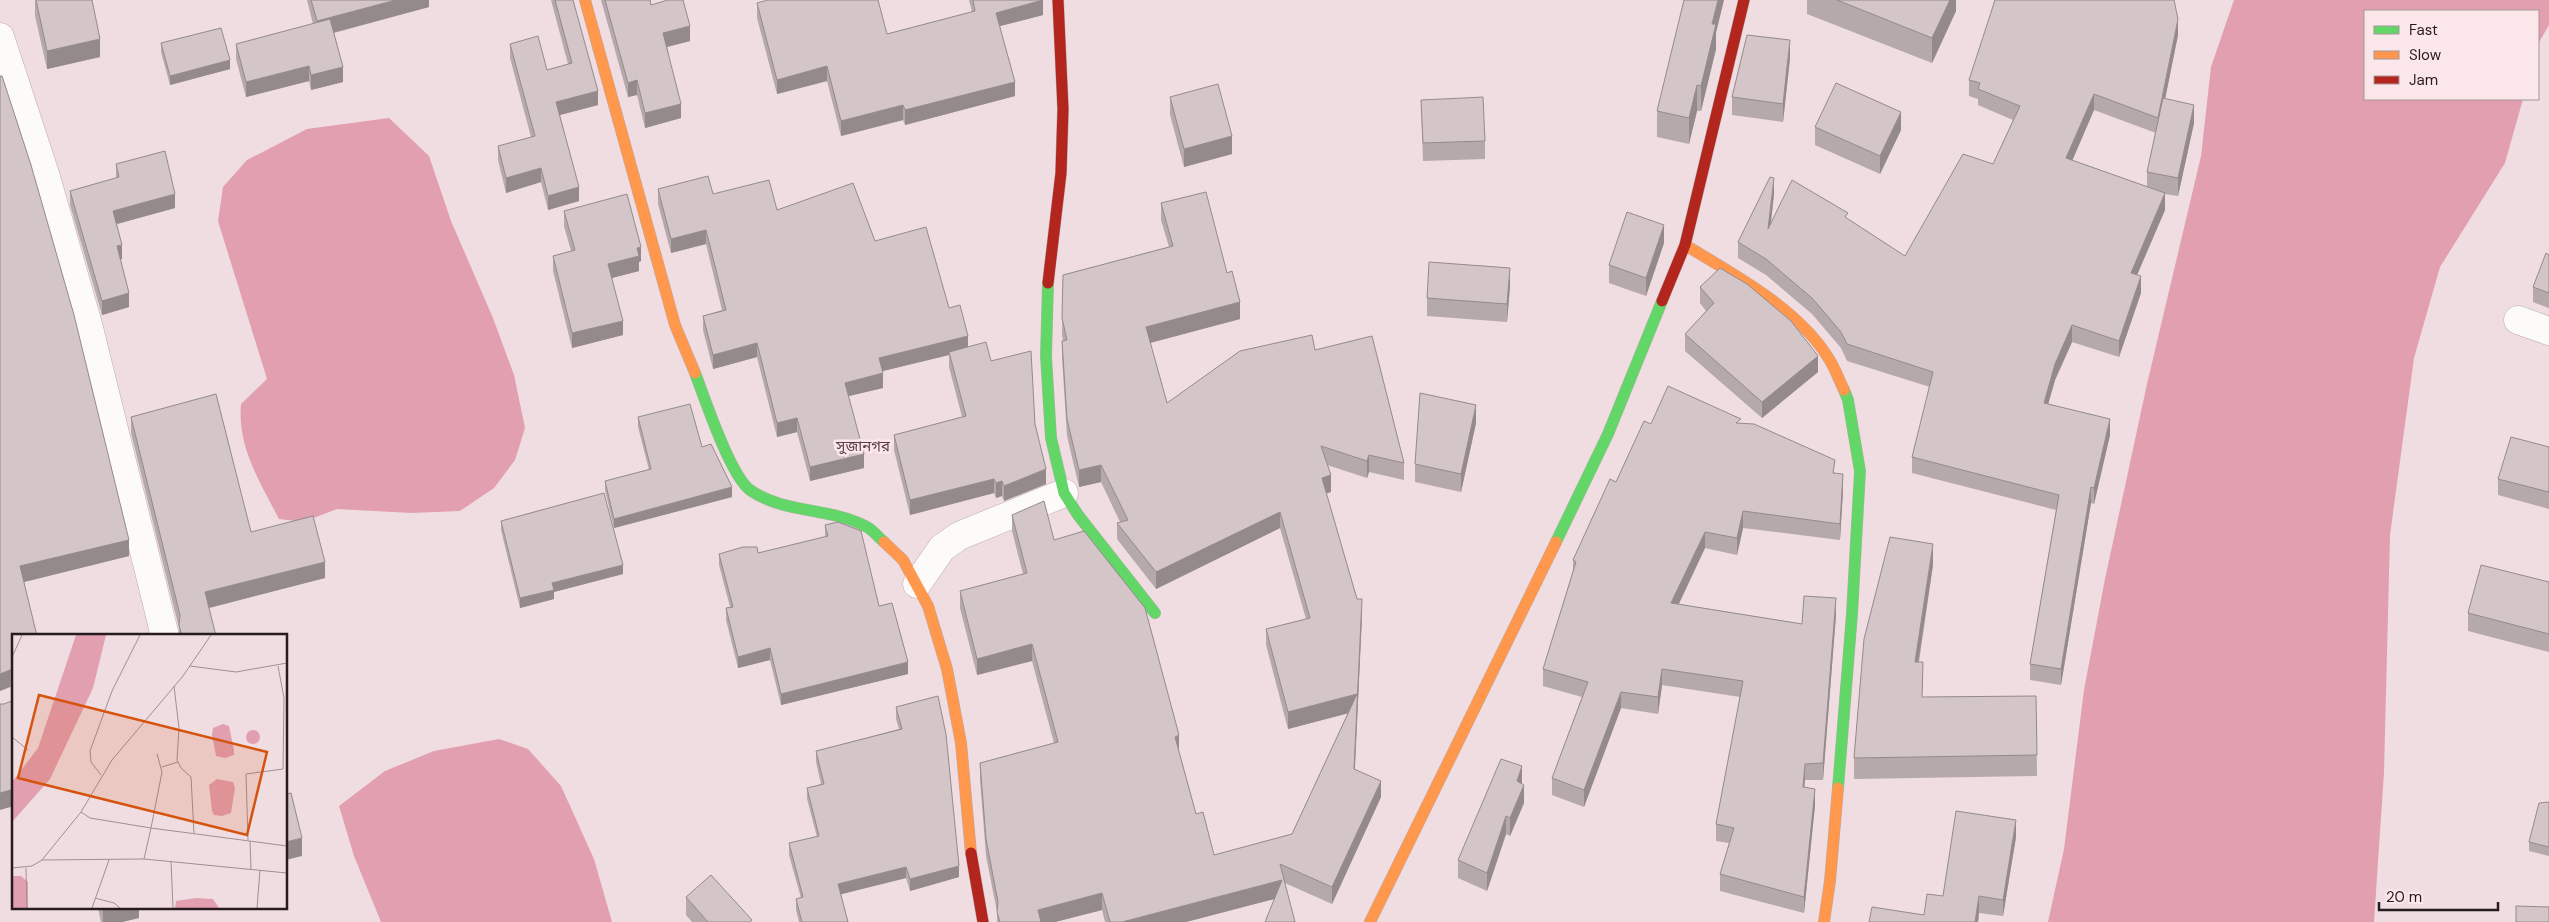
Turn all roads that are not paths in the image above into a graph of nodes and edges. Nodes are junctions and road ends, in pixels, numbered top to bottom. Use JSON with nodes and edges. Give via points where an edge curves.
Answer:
{"nodes":[{"id":1,"x":585,"y":0,"type":"edge"},
{"id":2,"x":1058,"y":0,"type":"edge"},
{"id":3,"x":1744,"y":0,"type":"edge"},
{"id":4,"x":0,"y":37,"type":"edge"},
{"id":5,"x":1685,"y":245,"type":"junction"},
{"id":6,"x":2518,"y":320,"type":"dead end"},
{"id":7,"x":2549,"y":331,"type":"edge"},
{"id":8,"x":1064,"y":492,"type":"junction"},
{"id":9,"x":917,"y":584,"type":"junction"},
{"id":10,"x":1155,"y":612,"type":"dead end"},
{"id":11,"x":165,"y":634,"type":"edge"},
{"id":12,"x":983,"y":922,"type":"edge"},
{"id":13,"x":1370,"y":922,"type":"edge"},
{"id":14,"x":1824,"y":922,"type":"edge"}],
"edges":[{"from":1,"to":9,"type":"street","via":[[675,325],[732,464],[749,489],[770,500],[867,527],[903,560]]},
{"from":2,"to":8,"type":"street","via":[[1063,109],[1061,173],[1047,291],[1046,356],[1052,438]]},
{"from":3,"to":5,"type":"street"},
{"from":4,"to":11,"type":"street","via":[[46,178],[89,328]]},
{"from":5,"to":13,"type":"street","via":[[1608,434]]},
{"from":5,"to":14,"type":"street","via":[[1756,287],[1802,326],[1829,358],[1848,400],[1860,471],[1852,614]]},
{"from":6,"to":7,"type":"street"},
{"from":8,"to":9,"type":"street","via":[[959,536],[942,548]]},
{"from":8,"to":10,"type":"street","via":[[1078,515]]},
{"from":9,"to":12,"type":"street","via":[[928,606],[947,669],[961,743],[971,858]]}]}
